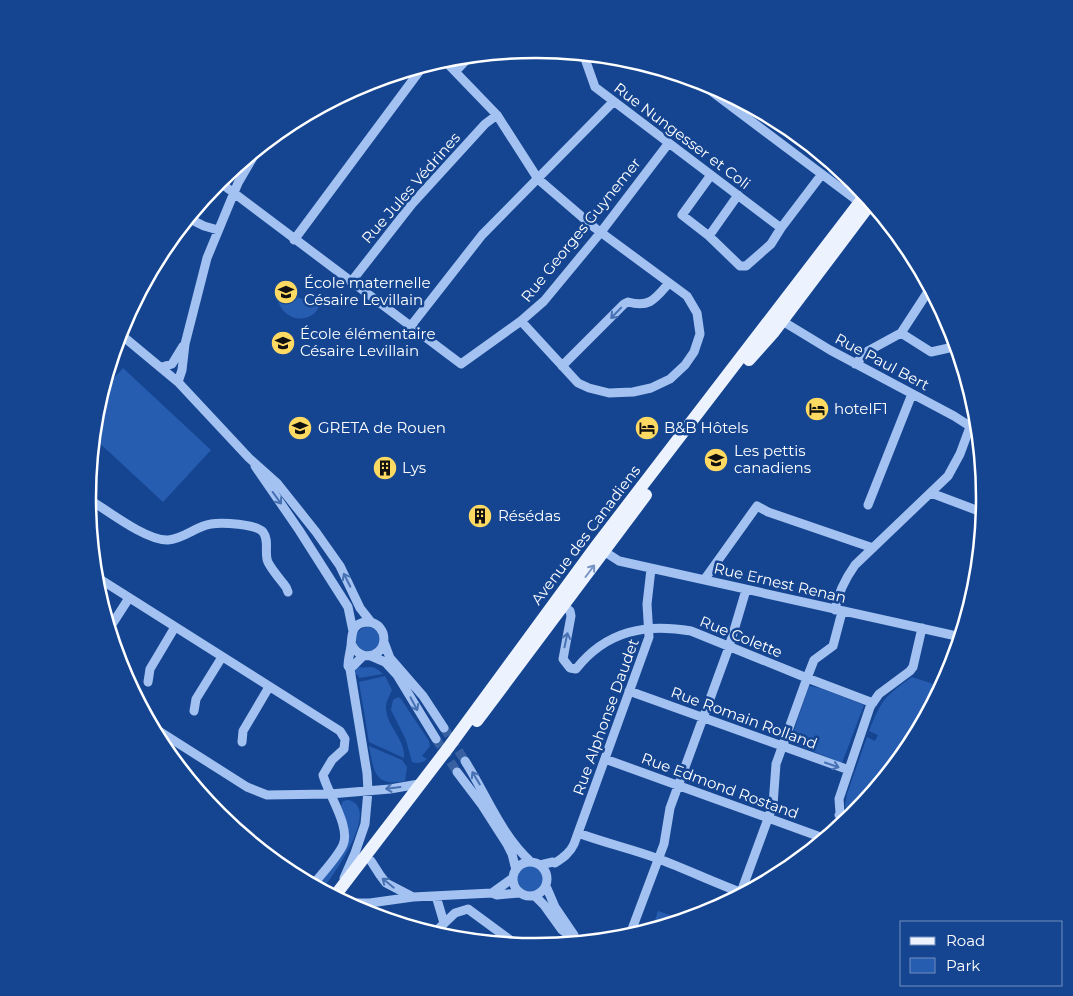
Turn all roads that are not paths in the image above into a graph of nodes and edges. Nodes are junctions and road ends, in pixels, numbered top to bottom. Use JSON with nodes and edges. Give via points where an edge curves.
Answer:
{"nodes":[{"id":1,"x":585,"y":60,"type":"edge"},
{"id":2,"x":463,"y":64,"type":"edge"},
{"id":3,"x":451,"y":66,"type":"edge"},
{"id":4,"x":456,"y":71,"type":"junction"},
{"id":5,"x":417,"y":74,"type":"edge"},
{"id":6,"x":721,"y":98,"type":"edge"},
{"id":7,"x":613,"y":102,"type":"junction"},
{"id":8,"x":497,"y":115,"type":"junction"},
{"id":9,"x":668,"y":144,"type":"junction"},
{"id":10,"x":250,"y":164,"type":"edge"},
{"id":11,"x":711,"y":174,"type":"junction"},
{"id":12,"x":822,"y":174,"type":"junction"},
{"id":13,"x":538,"y":179,"type":"junction"},
{"id":14,"x":225,"y":187,"type":"edge"},
{"id":15,"x":234,"y":193,"type":"junction"},
{"id":16,"x":738,"y":195,"type":"junction"},
{"id":17,"x":857,"y":196,"type":"edge"},
{"id":18,"x":864,"y":204,"type":"edge"},
{"id":19,"x":194,"y":221,"type":"edge"},
{"id":20,"x":781,"y":228,"type":"junction"},
{"id":21,"x":218,"y":230,"type":"junction"},
{"id":22,"x":601,"y":232,"type":"junction"},
{"id":23,"x":709,"y":236,"type":"junction"},
{"id":24,"x":294,"y":240,"type":"junction"},
{"id":25,"x":351,"y":282,"type":"junction"},
{"id":26,"x":669,"y":283,"type":"junction"},
{"id":27,"x":927,"y":294,"type":"edge"},
{"id":28,"x":778,"y":318,"type":"junction"},
{"id":29,"x":521,"y":321,"type":"junction"},
{"id":30,"x":410,"y":326,"type":"junction"},
{"id":31,"x":901,"y":333,"type":"junction"},
{"id":32,"x":126,"y":339,"type":"edge"},
{"id":33,"x":185,"y":344,"type":"junction"},
{"id":34,"x":951,"y":348,"type":"edge"},
{"id":35,"x":855,"y":364,"type":"junction"},
{"id":36,"x":562,"y":366,"type":"junction"},
{"id":37,"x":162,"y":367,"type":"junction"},
{"id":38,"x":178,"y":382,"type":"junction"},
{"id":39,"x":912,"y":394,"type":"junction"},
{"id":40,"x":970,"y":427,"type":"joint"},
{"id":41,"x":249,"y":458,"type":"junction"},
{"id":42,"x":932,"y":494,"type":"junction"},
{"id":43,"x":96,"y":504,"type":"edge"},
{"id":44,"x":868,"y":506,"type":"dead end"},
{"id":45,"x":977,"y":509,"type":"edge"},
{"id":46,"x":873,"y":548,"type":"junction"},
{"id":47,"x":600,"y":549,"type":"junction"},
{"id":48,"x":652,"y":569,"type":"junction"},
{"id":49,"x":704,"y":580,"type":"junction"},
{"id":50,"x":104,"y":582,"type":"edge"},
{"id":51,"x":746,"y":590,"type":"junction"},
{"id":52,"x":288,"y":592,"type":"dead end"},
{"id":53,"x":129,"y":598,"type":"junction"},
{"id":54,"x":564,"y":606,"type":"junction"},
{"id":55,"x":838,"y":611,"type":"junction"},
{"id":56,"x":114,"y":622,"type":"edge"},
{"id":57,"x":370,"y":622,"type":"junction"},
{"id":58,"x":175,"y":627,"type":"junction"},
{"id":59,"x":922,"y":628,"type":"junction"},
{"id":60,"x":649,"y":629,"type":"junction"},
{"id":61,"x":353,"y":631,"type":"junction"},
{"id":62,"x":955,"y":635,"type":"edge"},
{"id":63,"x":384,"y":642,"type":"junction"},
{"id":64,"x":352,"y":645,"type":"junction"},
{"id":65,"x":730,"y":647,"type":"junction"},
{"id":66,"x":367,"y":656,"type":"junction"},
{"id":67,"x":222,"y":657,"type":"junction"},
{"id":68,"x":350,"y":669,"type":"junction"},
{"id":69,"x":807,"y":678,"type":"junction"},
{"id":70,"x":148,"y":682,"type":"dead end"},
{"id":71,"x":269,"y":687,"type":"junction"},
{"id":72,"x":629,"y":691,"type":"junction"},
{"id":73,"x":872,"y":703,"type":"junction"},
{"id":74,"x":194,"y":711,"type":"dead end"},
{"id":75,"x":704,"y":718,"type":"junction"},
{"id":76,"x":444,"y":728,"type":"tunnel mouth"},
{"id":77,"x":165,"y":735,"type":"edge"},
{"id":78,"x":436,"y":739,"type":"tunnel mouth"},
{"id":79,"x":242,"y":742,"type":"dead end"},
{"id":80,"x":782,"y":746,"type":"junction"},
{"id":81,"x":605,"y":759,"type":"junction"},
{"id":82,"x":465,"y":761,"type":"tunnel mouth"},
{"id":83,"x":849,"y":770,"type":"junction"},
{"id":84,"x":457,"y":772,"type":"tunnel mouth"},
{"id":85,"x":419,"y":784,"type":"junction"},
{"id":86,"x":679,"y":786,"type":"junction"},
{"id":87,"x":368,"y":791,"type":"junction"},
{"id":88,"x":330,"y":794,"type":"junction"},
{"id":89,"x":839,"y":815,"type":"edge"},
{"id":90,"x":768,"y":818,"type":"junction"},
{"id":91,"x":578,"y":833,"type":"junction"},
{"id":92,"x":818,"y":836,"type":"edge"},
{"id":93,"x":658,"y":859,"type":"junction"},
{"id":94,"x":371,"y":861,"type":"junction"},
{"id":95,"x":555,"y":863,"type":"junction"},
{"id":96,"x":536,"y":864,"type":"junction"},
{"id":97,"x":514,"y":874,"type":"junction"},
{"id":98,"x":317,"y":880,"type":"edge"},
{"id":99,"x":547,"y":881,"type":"junction"},
{"id":100,"x":746,"y":885,"type":"edge"},
{"id":101,"x":736,"y":890,"type":"edge"},
{"id":102,"x":340,"y":892,"type":"edge"},
{"id":103,"x":341,"y":893,"type":"edge"},
{"id":104,"x":342,"y":893,"type":"edge"},
{"id":105,"x":492,"y":893,"type":"junction"},
{"id":106,"x":519,"y":893,"type":"junction"},
{"id":107,"x":436,"y":896,"type":"junction"},
{"id":108,"x":535,"y":896,"type":"junction"},
{"id":109,"x":413,"y":897,"type":"junction"},
{"id":110,"x":363,"y":903,"type":"edge"},
{"id":111,"x":444,"y":923,"type":"junction"},
{"id":112,"x":440,"y":927,"type":"edge"},
{"id":113,"x":633,"y":927,"type":"edge"},
{"id":114,"x":572,"y":937,"type":"edge"},
{"id":115,"x":576,"y":937,"type":"edge"},
{"id":116,"x":507,"y":938,"type":"edge"}],
"edges":[{"from":1,"to":7,"type":"street","name":"Rue Nungesser et Coli","via":[[595,87]]},
{"from":2,"to":4,"type":"street"},
{"from":3,"to":4,"type":"street"},
{"from":4,"to":8,"type":"street"},
{"from":5,"to":24,"type":"street"},
{"from":6,"to":12,"type":"street"},
{"from":7,"to":9,"type":"street","name":"Rue Nungesser et Coli"},
{"from":7,"to":13,"type":"street"},
{"from":8,"to":13,"type":"street"},
{"from":8,"to":25,"type":"street","name":"Rue Jules Védrines","via":[[412,204]]},
{"from":9,"to":11,"type":"street","name":"Rue Nungesser et Coli"},
{"from":9,"to":22,"type":"street","name":"Rue Georges Guynemer"},
{"from":10,"to":15,"type":"street"},
{"from":11,"to":16,"type":"street","name":"Rue Nungesser et Coli"},
{"from":11,"to":23,"type":"street","via":[[682,215]]},
{"from":12,"to":17,"type":"street"},
{"from":12,"to":20,"type":"street"},
{"from":13,"to":22,"type":"street"},
{"from":13,"to":30,"type":"street","via":[[482,235]]},
{"from":14,"to":15,"type":"street"},
{"from":15,"to":21,"type":"street"},
{"from":15,"to":24,"type":"street"},
{"from":16,"to":20,"type":"street","name":"Rue Nungesser et Coli"},
{"from":16,"to":23,"type":"street"},
{"from":18,"to":28,"type":"main road","name":"Avenue des Canadiens"},
{"from":19,"to":21,"type":"street"},
{"from":20,"to":23,"type":"street","via":[[771,244],[746,266],[740,266]]},
{"from":21,"to":33,"type":"street","via":[[207,258]]},
{"from":22,"to":26,"type":"street"},
{"from":22,"to":29,"type":"street","name":"Rue Georges Guynemer","via":[[544,301]]},
{"from":24,"to":25,"type":"street"},
{"from":25,"to":30,"type":"street"},
{"from":26,"to":36,"type":"street","one_way":true,"via":[[654,301],[624,304]]},
{"from":26,"to":36,"type":"street","via":[[692,304],[697,313],[700,334],[686,366],[670,379],[651,388],[609,393],[578,383]]},
{"from":27,"to":31,"type":"street"},
{"from":28,"to":35,"type":"street","name":"Rue Paul Bert"},
{"from":28,"to":47,"type":"main road","name":"Avenue des Canadiens"},
{"from":29,"to":30,"type":"street","name":"Rue Georges Guynemer","via":[[461,364]]},
{"from":29,"to":36,"type":"street"},
{"from":31,"to":34,"type":"street","via":[[931,352]]},
{"from":31,"to":35,"type":"street","via":[[868,351]]},
{"from":32,"to":37,"type":"street"},
{"from":33,"to":37,"type":"street","via":[[172,364]]},
{"from":33,"to":38,"type":"street"},
{"from":35,"to":39,"type":"street","name":"Rue Paul Bert"},
{"from":37,"to":38,"type":"street"},
{"from":38,"to":41,"type":"street"},
{"from":39,"to":40,"type":"street","name":"Rue Paul Bert"},
{"from":39,"to":44,"type":"street"},
{"from":40,"to":42,"type":"street","via":[[954,466]]},
{"from":57,"to":41,"type":"street","one_way":true,"via":[[340,566],[316,532],[277,483]]},
{"from":41,"to":61,"type":"street","one_way":true,"via":[[300,530],[348,607]]},
{"from":42,"to":45,"type":"street"},
{"from":42,"to":46,"type":"street"},
{"from":43,"to":52,"type":"street","via":[[145,534],[166,540],[177,539],[210,524],[253,526],[263,532],[267,560]]},
{"from":46,"to":49,"type":"street","via":[[757,506]]},
{"from":46,"to":55,"type":"street","via":[[848,575],[840,593]]},
{"from":47,"to":48,"type":"street","name":"Rue Ernest Renan","via":[[619,561]]},
{"from":54,"to":47,"type":"main road","name":"Avenue des Canadiens","one_way":true},
{"from":47,"to":85,"type":"main road","name":"Avenue des Canadiens"},
{"from":48,"to":49,"type":"street","name":"Rue Ernest Renan"},
{"from":48,"to":60,"type":"street","name":"Rue Alphonse Daudet","via":[[647,604]]},
{"from":49,"to":51,"type":"street","name":"Rue Ernest Renan"},
{"from":50,"to":53,"type":"street"},
{"from":51,"to":55,"type":"street","name":"Rue Ernest Renan"},
{"from":51,"to":65,"type":"street"},
{"from":53,"to":56,"type":"street"},
{"from":53,"to":58,"type":"street"},
{"from":60,"to":54,"type":"street","name":"Rue Colette","one_way":true,"via":[[624,633],[602,643],[576,669],[567,666],[563,659],[572,616]]},
{"from":54,"to":94,"type":"main road","name":"Avenue des Canadiens"},
{"from":55,"to":59,"type":"street","name":"Rue Ernest Renan"},
{"from":55,"to":69,"type":"street","via":[[834,646],[814,660]]},
{"from":57,"to":61,"type":"street","via":[[360,624]]},
{"from":57,"to":63,"type":"street","via":[[382,630]]},
{"from":58,"to":67,"type":"street"},
{"from":58,"to":70,"type":"street","via":[[150,669]]},
{"from":59,"to":62,"type":"street","name":"Rue Ernest Renan"},
{"from":59,"to":73,"type":"street","via":[[913,667]]},
{"from":60,"to":65,"type":"street","name":"Rue Colette","via":[[691,631]]},
{"from":60,"to":72,"type":"street","name":"Rue Alphonse Daudet"},
{"from":61,"to":64,"type":"street"},
{"from":63,"to":66,"type":"street","via":[[381,650]]},
{"from":63,"to":76,"type":"street","via":[[390,658],[423,696]]},
{"from":64,"to":66,"type":"street"},
{"from":64,"to":68,"type":"street"},
{"from":65,"to":69,"type":"street","name":"Rue Colette"},
{"from":65,"to":75,"type":"street"},
{"from":66,"to":68,"type":"street"},
{"from":66,"to":78,"type":"street","one_way":true,"via":[[385,662],[397,675]]},
{"from":67,"to":71,"type":"street"},
{"from":67,"to":74,"type":"street","via":[[196,699]]},
{"from":68,"to":87,"type":"street"},
{"from":69,"to":73,"type":"street","name":"Rue Colette"},
{"from":69,"to":80,"type":"street"},
{"from":71,"to":79,"type":"street","via":[[243,731]]},
{"from":71,"to":88,"type":"street","via":[[340,731],[345,739],[344,749],[332,760],[324,775]]},
{"from":72,"to":75,"type":"street","name":"Rue Romain Rolland"},
{"from":72,"to":81,"type":"street","name":"Rue Alphonse Daudet"},
{"from":73,"to":83,"type":"street"},
{"from":75,"to":80,"type":"street","name":"Rue Romain Rolland"},
{"from":75,"to":86,"type":"street"},
{"from":77,"to":88,"type":"street","via":[[258,792]]},
{"from":80,"to":83,"type":"street","name":"Rue Romain Rolland","one_way":true},
{"from":80,"to":90,"type":"street"},
{"from":81,"to":86,"type":"street","name":"Rue Edmond Rostand"},
{"from":81,"to":91,"type":"street","name":"Rue Alphonse Daudet"},
{"from":96,"to":82,"type":"street","one_way":true,"via":[[520,851]]},
{"from":83,"to":89,"type":"street","via":[[839,799]]},
{"from":84,"to":97,"type":"street","via":[[507,844],[512,854]]},
{"from":85,"to":87,"type":"street","one_way":true},
{"from":85,"to":103,"type":"main road","name":"Avenue des Canadiens"},
{"from":86,"to":90,"type":"street","name":"Rue Edmond Rostand"},
{"from":86,"to":93,"type":"street","via":[[670,808]]},
{"from":87,"to":88,"type":"street"},
{"from":87,"to":102,"type":"street","via":[[365,824]]},
{"from":88,"to":98,"type":"street","via":[[345,836],[343,844]]},
{"from":90,"to":92,"type":"street","name":"Rue Edmond Rostand"},
{"from":90,"to":100,"type":"street"},
{"from":91,"to":93,"type":"street"},
{"from":91,"to":95,"type":"street","name":"Rue Alphonse Daudet","via":[[571,850]]},
{"from":93,"to":101,"type":"street"},
{"from":93,"to":113,"type":"street"},
{"from":94,"to":104,"type":"main road","name":"Avenue des Canadiens"},
{"from":109,"to":94,"type":"street","one_way":true,"via":[[386,882]]},
{"from":95,"to":96,"type":"street"},
{"from":95,"to":99,"type":"street","name":"Rue Alphonse Daudet"},
{"from":96,"to":97,"type":"street","via":[[522,864]]},
{"from":96,"to":99,"type":"street","via":[[545,870]]},
{"from":97,"to":105,"type":"street","via":[[509,882]]},
{"from":97,"to":106,"type":"street","via":[[514,886]]},
{"from":99,"to":108,"type":"street","via":[[543,891]]},
{"from":99,"to":115,"type":"street","via":[[555,907]]},
{"from":105,"to":106,"type":"street"},
{"from":105,"to":107,"type":"street"},
{"from":106,"to":108,"type":"street"},
{"from":107,"to":109,"type":"street"},
{"from":107,"to":111,"type":"street"},
{"from":108,"to":114,"type":"street","via":[[562,930]]},
{"from":109,"to":110,"type":"street"},
{"from":111,"to":112,"type":"street"},
{"from":111,"to":116,"type":"street","via":[[464,909]]}]}
